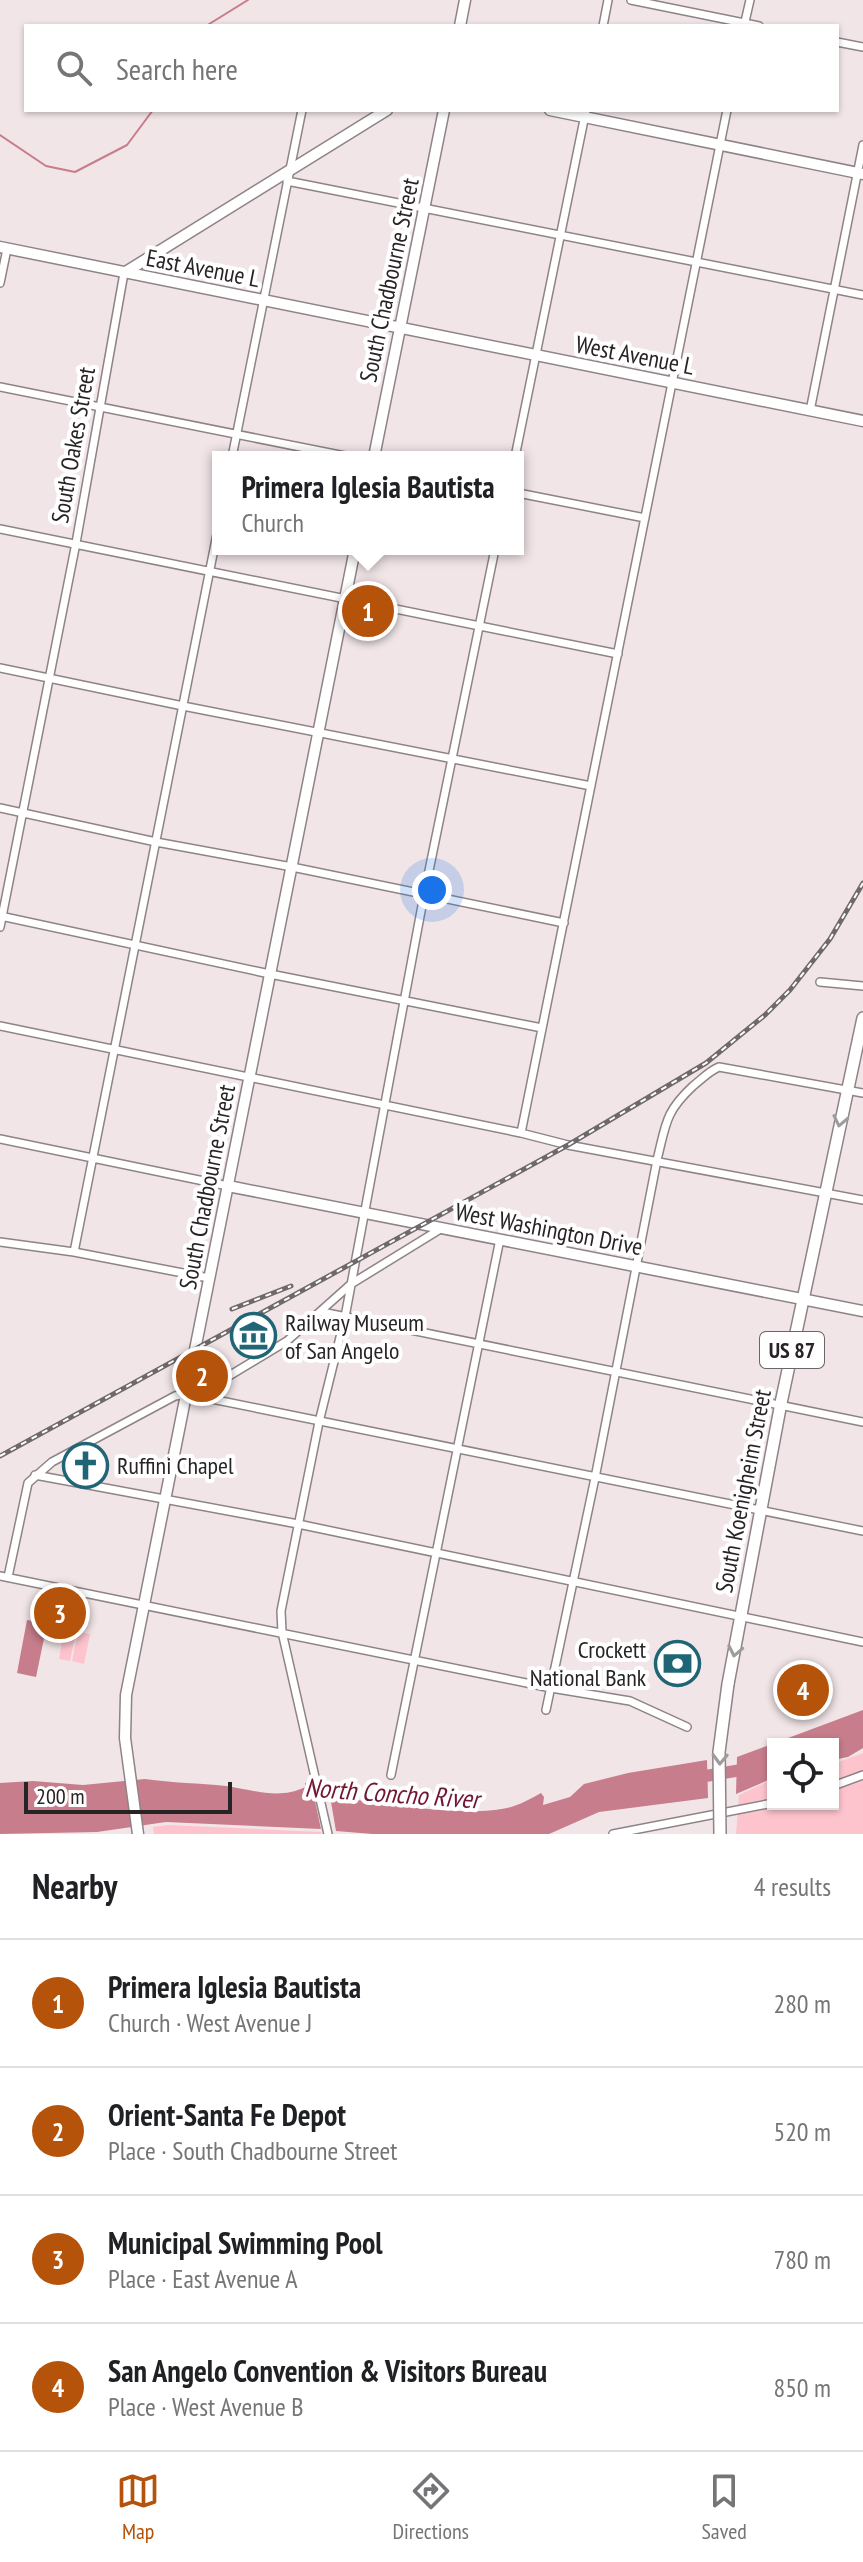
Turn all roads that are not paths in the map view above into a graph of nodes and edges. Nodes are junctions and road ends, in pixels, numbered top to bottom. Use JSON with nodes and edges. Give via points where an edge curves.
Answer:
{"nodes":[{"id":1,"x":465,"y":0,"type":"edge"},
{"id":2,"x":608,"y":0,"type":"edge"},
{"id":3,"x":631,"y":0,"type":"edge"},
{"id":4,"x":750,"y":0,"type":"edge"},
{"id":5,"x":460,"y":24,"type":"edge"},
{"id":6,"x":603,"y":24,"type":"edge"},
{"id":7,"x":739,"y":24,"type":"edge"},
{"id":8,"x":744,"y":24,"type":"edge"},
{"id":9,"x":839,"y":42,"type":"edge"},
{"id":10,"x":863,"y":47,"type":"edge"},
{"id":11,"x":302,"y":112,"type":"edge"},
{"id":12,"x":384,"y":112,"type":"edge"},
{"id":13,"x":444,"y":112,"type":"edge"},
{"id":14,"x":727,"y":112,"type":"edge"},
{"id":15,"x":585,"y":114,"type":"edge"},
{"id":16,"x":720,"y":145,"type":"junction"},
{"id":17,"x":863,"y":145,"type":"edge"},
{"id":18,"x":290,"y":169,"type":"junction"},
{"id":19,"x":860,"y":173,"type":"edge"},
{"id":20,"x":287,"y":181,"type":"junction"},
{"id":21,"x":424,"y":209,"type":"junction"},
{"id":22,"x":561,"y":236,"type":"junction"},
{"id":23,"x":4,"y":248,"type":"edge"},
{"id":24,"x":696,"y":261,"type":"junction"},
{"id":25,"x":124,"y":273,"type":"junction"},
{"id":26,"x":0,"y":283,"type":"edge"},
{"id":27,"x":834,"y":289,"type":"junction"},
{"id":28,"x":863,"y":295,"type":"edge"},
{"id":29,"x":264,"y":300,"type":"junction"},
{"id":30,"x":399,"y":329,"type":"junction"},
{"id":31,"x":537,"y":356,"type":"junction"},
{"id":32,"x":672,"y":383,"type":"junction"},
{"id":33,"x":0,"y":387,"type":"edge"},
{"id":34,"x":101,"y":406,"type":"junction"},
{"id":35,"x":810,"y":411,"type":"junction"},
{"id":36,"x":863,"y":421,"type":"edge"},
{"id":37,"x":237,"y":435,"type":"junction"},
{"id":38,"x":233,"y":451,"type":"edge"},
{"id":39,"x":319,"y":451,"type":"edge"},
{"id":40,"x":375,"y":451,"type":"edge"},
{"id":41,"x":516,"y":451,"type":"edge"},
{"id":42,"x":524,"y":494,"type":"edge"},
{"id":43,"x":645,"y":518,"type":"junction"},
{"id":44,"x":0,"y":529,"type":"edge"},
{"id":45,"x":76,"y":543,"type":"junction"},
{"id":46,"x":213,"y":555,"type":"edge"},
{"id":47,"x":354,"y":555,"type":"edge"},
{"id":48,"x":494,"y":555,"type":"edge"},
{"id":49,"x":210,"y":571,"type":"junction"},
{"id":50,"x":345,"y":600,"type":"junction"},
{"id":51,"x":478,"y":626,"type":"junction"},
{"id":52,"x":618,"y":654,"type":"junction"},
{"id":53,"x":0,"y":668,"type":"edge"},
{"id":54,"x":49,"y":677,"type":"junction"},
{"id":55,"x":183,"y":706,"type":"junction"},
{"id":56,"x":319,"y":731,"type":"junction"},
{"id":57,"x":452,"y":759,"type":"junction"},
{"id":58,"x":591,"y":786,"type":"junction"},
{"id":59,"x":0,"y":808,"type":"edge"},
{"id":60,"x":22,"y":812,"type":"junction"},
{"id":61,"x":156,"y":842,"type":"junction"},
{"id":62,"x":292,"y":867,"type":"junction"},
{"id":63,"x":424,"y":895,"type":"junction"},
{"id":64,"x":1,"y":916,"type":"edge"},
{"id":65,"x":564,"y":923,"type":"junction"},
{"id":66,"x":0,"y":927,"type":"edge"},
{"id":67,"x":135,"y":946,"type":"junction"},
{"id":68,"x":270,"y":974,"type":"junction"},
{"id":69,"x":820,"y":982,"type":"dead end"},
{"id":70,"x":863,"y":986,"type":"edge"},
{"id":71,"x":404,"y":1001,"type":"junction"},
{"id":72,"x":863,"y":1018,"type":"edge"},
{"id":73,"x":0,"y":1026,"type":"edge"},
{"id":74,"x":542,"y":1028,"type":"junction"},
{"id":75,"x":114,"y":1050,"type":"junction"},
{"id":76,"x":249,"y":1077,"type":"junction"},
{"id":77,"x":847,"y":1090,"type":"junction"},
{"id":78,"x":863,"y":1093,"type":"edge"},
{"id":79,"x":385,"y":1106,"type":"junction"},
{"id":80,"x":521,"y":1133,"type":"junction"},
{"id":81,"x":0,"y":1139,"type":"edge"},
{"id":82,"x":93,"y":1157,"type":"junction"},
{"id":83,"x":657,"y":1160,"type":"junction"},
{"id":84,"x":228,"y":1186,"type":"junction"},
{"id":85,"x":825,"y":1192,"type":"junction"},
{"id":86,"x":863,"y":1200,"type":"edge"},
{"id":87,"x":364,"y":1213,"type":"junction"},
{"id":88,"x":442,"y":1228,"type":"junction"},
{"id":89,"x":500,"y":1239,"type":"junction"},
{"id":90,"x":0,"y":1242,"type":"edge"},
{"id":91,"x":74,"y":1252,"type":"junction"},
{"id":92,"x":637,"y":1267,"type":"junction"},
{"id":93,"x":209,"y":1278,"type":"junction"},
{"id":94,"x":351,"y":1284,"type":"junction"},
{"id":95,"x":803,"y":1300,"type":"junction"},
{"id":96,"x":863,"y":1311,"type":"edge"},
{"id":97,"x":322,"y":1312,"type":"junction"},
{"id":98,"x":345,"y":1317,"type":"junction"},
{"id":99,"x":478,"y":1343,"type":"junction"},
{"id":100,"x":615,"y":1370,"type":"junction"},
{"id":101,"x":187,"y":1394,"type":"junction"},
{"id":102,"x":203,"y":1396,"type":"junction"},
{"id":103,"x":781,"y":1403,"type":"junction"},
{"id":104,"x":319,"y":1422,"type":"junction"},
{"id":105,"x":863,"y":1422,"type":"edge"},
{"id":106,"x":457,"y":1449,"type":"junction"},
{"id":107,"x":35,"y":1475,"type":"junction"},
{"id":108,"x":595,"y":1478,"type":"junction"},
{"id":109,"x":164,"y":1500,"type":"junction"},
{"id":110,"x":761,"y":1511,"type":"junction"},
{"id":111,"x":298,"y":1524,"type":"junction"},
{"id":112,"x":863,"y":1531,"type":"edge"},
{"id":113,"x":436,"y":1555,"type":"junction"},
{"id":114,"x":4,"y":1577,"type":"edge"},
{"id":115,"x":573,"y":1580,"type":"junction"},
{"id":116,"x":143,"y":1605,"type":"junction"},
{"id":117,"x":741,"y":1617,"type":"junction"},
{"id":118,"x":282,"y":1632,"type":"junction"},
{"id":119,"x":863,"y":1642,"type":"edge"},
{"id":120,"x":413,"y":1661,"type":"junction"},
{"id":121,"x":551,"y":1688,"type":"junction"},
{"id":122,"x":546,"y":1710,"type":"dead end"},
{"id":123,"x":687,"y":1727,"type":"dead end"},
{"id":124,"x":391,"y":1775,"type":"dead end"},
{"id":125,"x":863,"y":1775,"type":"edge"},
{"id":126,"x":839,"y":1784,"type":"edge"},
{"id":127,"x":767,"y":1804,"type":"edge"},
{"id":128,"x":328,"y":1833,"type":"edge"},
{"id":129,"x":138,"y":1834,"type":"edge"},
{"id":130,"x":613,"y":1834,"type":"edge"},
{"id":131,"x":720,"y":1834,"type":"edge"}],
"edges":[{"from":1,"to":5,"type":"main road"},
{"from":2,"to":6,"type":"street"},
{"from":3,"to":7,"type":"street"},
{"from":4,"to":8,"type":"street"},
{"from":9,"to":10,"type":"street"},
{"from":11,"to":18,"type":"street"},
{"from":12,"to":18,"type":"main road"},
{"from":13,"to":21,"type":"main road","name":"South Chadbourne Street"},
{"from":14,"to":16,"type":"street"},
{"from":15,"to":16,"type":"main road"},
{"from":15,"to":22,"type":"street"},
{"from":16,"to":19,"type":"main road"},
{"from":16,"to":24,"type":"street"},
{"from":17,"to":19,"type":"street"},
{"from":18,"to":20,"type":"street"},
{"from":18,"to":25,"type":"main road"},
{"from":19,"to":27,"type":"street"},
{"from":20,"to":21,"type":"street"},
{"from":20,"to":29,"type":"street"},
{"from":21,"to":22,"type":"street"},
{"from":21,"to":30,"type":"main road","name":"South Chadbourne Street"},
{"from":22,"to":24,"type":"street"},
{"from":22,"to":31,"type":"street"},
{"from":23,"to":25,"type":"main road","name":"East Avenue L"},
{"from":23,"to":26,"type":"street"},
{"from":24,"to":27,"type":"street"},
{"from":24,"to":32,"type":"street"},
{"from":25,"to":29,"type":"main road","name":"East Avenue L"},
{"from":25,"to":34,"type":"street","name":"South Oakes Street"},
{"from":27,"to":28,"type":"street"},
{"from":27,"to":35,"type":"street"},
{"from":29,"to":30,"type":"main road","name":"East Avenue L"},
{"from":29,"to":37,"type":"street"},
{"from":30,"to":31,"type":"main road","name":"West Avenue L"},
{"from":30,"to":40,"type":"main road","name":"South Chadbourne Street"},
{"from":31,"to":32,"type":"main road","name":"West Avenue L"},
{"from":31,"to":41,"type":"street"},
{"from":32,"to":35,"type":"main road","name":"West Avenue L"},
{"from":32,"to":43,"type":"street"},
{"from":33,"to":34,"type":"street"},
{"from":34,"to":37,"type":"street"},
{"from":34,"to":45,"type":"street","name":"South Oakes Street"},
{"from":35,"to":36,"type":"main road","name":"West Avenue L"},
{"from":37,"to":38,"type":"street"},
{"from":37,"to":39,"type":"street"},
{"from":42,"to":43,"type":"street"},
{"from":43,"to":52,"type":"street"},
{"from":44,"to":45,"type":"street"},
{"from":45,"to":49,"type":"street"},
{"from":45,"to":54,"type":"street","name":"South Oakes Street"},
{"from":46,"to":49,"type":"street"},
{"from":47,"to":50,"type":"main road","name":"South Chadbourne Street"},
{"from":48,"to":51,"type":"street"},
{"from":49,"to":50,"type":"street"},
{"from":49,"to":55,"type":"street"},
{"from":50,"to":51,"type":"street"},
{"from":50,"to":56,"type":"main road","name":"South Chadbourne Street"},
{"from":51,"to":52,"type":"street"},
{"from":51,"to":57,"type":"street"},
{"from":52,"to":58,"type":"street"},
{"from":53,"to":54,"type":"street"},
{"from":54,"to":55,"type":"street"},
{"from":54,"to":60,"type":"street","name":"South Oakes Street"},
{"from":55,"to":56,"type":"street"},
{"from":55,"to":61,"type":"street"},
{"from":56,"to":57,"type":"street"},
{"from":56,"to":62,"type":"main road","name":"South Chadbourne Street"},
{"from":57,"to":58,"type":"street"},
{"from":57,"to":63,"type":"street"},
{"from":58,"to":65,"type":"street"},
{"from":59,"to":60,"type":"street"},
{"from":60,"to":61,"type":"street"},
{"from":60,"to":64,"type":"street","name":"South Oakes Street"},
{"from":61,"to":62,"type":"street"},
{"from":61,"to":67,"type":"street"},
{"from":62,"to":63,"type":"street"},
{"from":62,"to":68,"type":"main road","name":"South Chadbourne Street"},
{"from":63,"to":65,"type":"street"},
{"from":63,"to":71,"type":"street"},
{"from":64,"to":66,"type":"street","name":"South Oakes Street"},
{"from":64,"to":67,"type":"street"},
{"from":65,"to":74,"type":"street"},
{"from":67,"to":68,"type":"street"},
{"from":67,"to":75,"type":"street"},
{"from":68,"to":71,"type":"street"},
{"from":68,"to":76,"type":"main road","name":"South Chadbourne Street"},
{"from":69,"to":70,"type":"street"},
{"from":71,"to":74,"type":"street"},
{"from":71,"to":79,"type":"street"},
{"from":72,"to":77,"type":"main road","name":"South Koenigheim Street","number":"US 87"},
{"from":73,"to":75,"type":"street"},
{"from":74,"to":80,"type":"street"},
{"from":75,"to":76,"type":"street"},
{"from":75,"to":82,"type":"street"},
{"from":76,"to":79,"type":"street"},
{"from":76,"to":84,"type":"main road","name":"South Chadbourne Street"},
{"from":77,"to":78,"type":"street"},
{"from":77,"to":83,"type":"street","via":[[719,1067],[675,1103]]},
{"from":77,"to":85,"type":"main road","name":"South Koenigheim Street","number":"US 87","one_way":true},
{"from":79,"to":80,"type":"street"},
{"from":79,"to":87,"type":"street"},
{"from":80,"to":83,"type":"street"},
{"from":81,"to":82,"type":"street"},
{"from":82,"to":84,"type":"street"},
{"from":82,"to":91,"type":"street"},
{"from":83,"to":85,"type":"street"},
{"from":83,"to":92,"type":"street"},
{"from":84,"to":87,"type":"main road","name":"West Washington Drive"},
{"from":84,"to":93,"type":"main road","name":"South Chadbourne Street"},
{"from":85,"to":86,"type":"street"},
{"from":85,"to":95,"type":"main road","name":"South Koenigheim Street","number":"US 87"},
{"from":87,"to":88,"type":"main road","name":"West Washington Drive"},
{"from":87,"to":94,"type":"street"},
{"from":88,"to":89,"type":"main road","name":"West Washington Drive"},
{"from":88,"to":94,"type":"street"},
{"from":89,"to":92,"type":"main road","name":"West Washington Drive"},
{"from":89,"to":99,"type":"street"},
{"from":90,"to":91,"type":"street"},
{"from":91,"to":93,"type":"street"},
{"from":92,"to":95,"type":"main road","name":"West Washington Drive"},
{"from":92,"to":100,"type":"street"},
{"from":93,"to":101,"type":"main road","name":"South Chadbourne Street"},
{"from":94,"to":97,"type":"street"},
{"from":94,"to":98,"type":"street"},
{"from":95,"to":96,"type":"main road","name":"West Washington Drive"},
{"from":95,"to":103,"type":"main road","name":"South Koenigheim Street","number":"US 87"},
{"from":97,"to":98,"type":"street"},
{"from":97,"to":102,"type":"street"},
{"from":98,"to":99,"type":"street"},
{"from":98,"to":104,"type":"street"},
{"from":99,"to":100,"type":"street"},
{"from":99,"to":106,"type":"street"},
{"from":100,"to":103,"type":"street"},
{"from":100,"to":108,"type":"street"},
{"from":101,"to":102,"type":"street"},
{"from":101,"to":107,"type":"street"},
{"from":101,"to":109,"type":"main road","name":"South Chadbourne Street"},
{"from":102,"to":104,"type":"street"},
{"from":103,"to":105,"type":"street"},
{"from":103,"to":110,"type":"main road","name":"South Koenigheim Street","number":"US 87"},
{"from":104,"to":106,"type":"street"},
{"from":104,"to":111,"type":"street"},
{"from":106,"to":108,"type":"street"},
{"from":106,"to":113,"type":"street"},
{"from":107,"to":109,"type":"street"},
{"from":107,"to":114,"type":"street","via":[[28,1483]]},
{"from":108,"to":110,"type":"street"},
{"from":108,"to":115,"type":"street"},
{"from":109,"to":111,"type":"street"},
{"from":109,"to":116,"type":"main road","name":"South Chadbourne Street"},
{"from":110,"to":112,"type":"street"},
{"from":110,"to":117,"type":"main road","name":"South Koenigheim Street","number":"US 87"},
{"from":111,"to":113,"type":"street"},
{"from":111,"to":118,"type":"street","via":[[281,1611]]},
{"from":113,"to":115,"type":"street"},
{"from":113,"to":120,"type":"street"},
{"from":114,"to":116,"type":"street"},
{"from":115,"to":117,"type":"street"},
{"from":115,"to":121,"type":"street"},
{"from":116,"to":118,"type":"street"},
{"from":116,"to":129,"type":"main road","name":"South Chadbourne Street","via":[[126,1695],[125,1738]]},
{"from":117,"to":119,"type":"street"},
{"from":117,"to":131,"type":"main road","name":"South Koenigheim Street","number":"US 87","one_way":true,"bridge":true,"via":[[719,1752]]},
{"from":118,"to":120,"type":"street"},
{"from":118,"to":128,"type":"street"},
{"from":120,"to":121,"type":"street"},
{"from":120,"to":124,"type":"street"},
{"from":121,"to":122,"type":"street"},
{"from":121,"to":123,"type":"street","via":[[630,1701]]},
{"from":125,"to":126,"type":"street"},
{"from":127,"to":130,"type":"street"}]}
